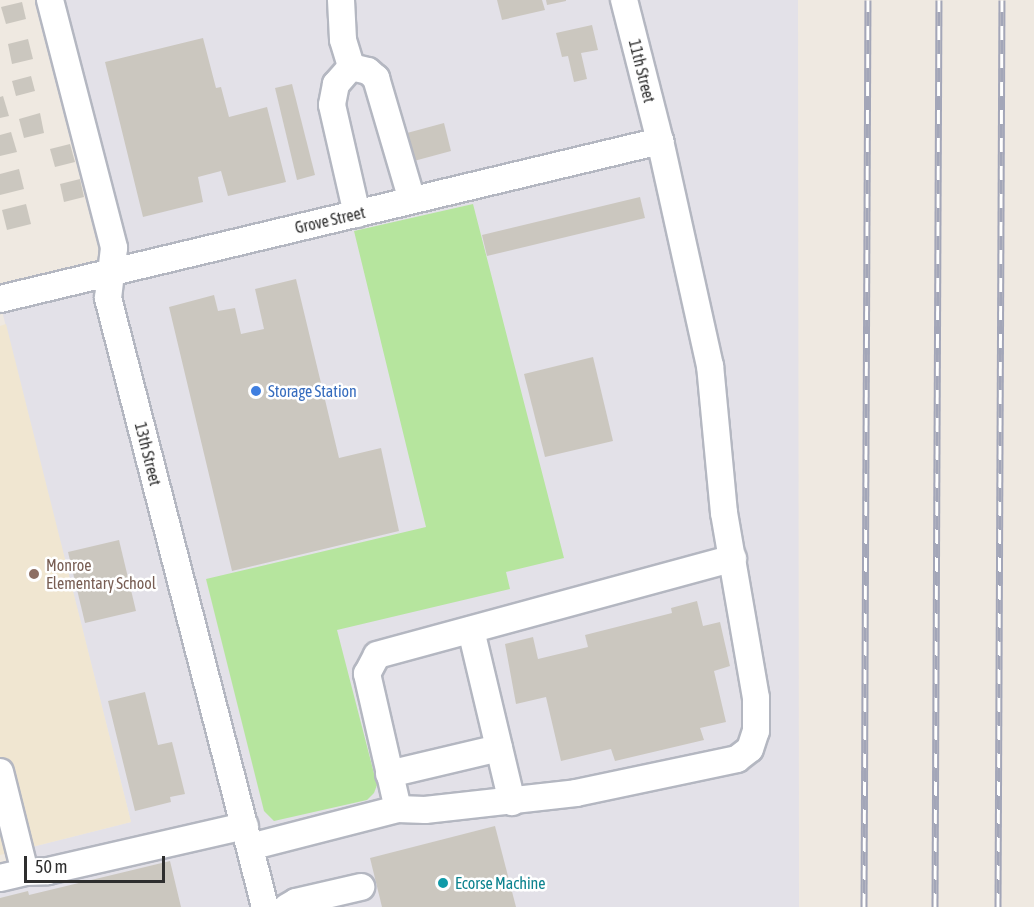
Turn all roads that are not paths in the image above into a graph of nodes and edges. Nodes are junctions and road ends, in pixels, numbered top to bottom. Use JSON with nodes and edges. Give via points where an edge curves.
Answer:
{"nodes":[{"id":1,"x":50,"y":0,"type":"edge"},
{"id":2,"x":340,"y":0,"type":"edge"},
{"id":3,"x":624,"y":0,"type":"edge"},
{"id":4,"x":351,"y":67,"type":"junction"},
{"id":5,"x":660,"y":141,"type":"junction"},
{"id":6,"x":412,"y":200,"type":"junction"},
{"id":7,"x":357,"y":214,"type":"junction"},
{"id":8,"x":110,"y":273,"type":"junction"},
{"id":9,"x":0,"y":299,"type":"edge"},
{"id":10,"x":733,"y":558,"type":"junction"},
{"id":11,"x":471,"y":630,"type":"junction"},
{"id":12,"x":499,"y":748,"type":"junction"},
{"id":13,"x":0,"y":772,"type":"edge"},
{"id":14,"x":389,"y":774,"type":"junction"},
{"id":15,"x":512,"y":802,"type":"junction"},
{"id":16,"x":398,"y":809,"type":"junction"},
{"id":17,"x":247,"y":837,"type":"junction"},
{"id":18,"x":25,"y":872,"type":"junction"},
{"id":19,"x":0,"y":878,"type":"edge"},
{"id":20,"x":361,"y":887,"type":"dead end"},
{"id":21,"x":320,"y":902,"type":"edge"},
{"id":22,"x":265,"y":907,"type":"edge"},
{"id":23,"x":287,"y":907,"type":"edge"}],
"edges":[{"from":1,"to":8,"type":"street","name":"13th Street","via":[[114,248]]},
{"from":2,"to":4,"type":"street","via":[[343,40]]},
{"from":3,"to":5,"type":"street","name":"11th Street"},
{"from":4,"to":6,"type":"street","via":[[368,71],[376,78]]},
{"from":4,"to":7,"type":"street","via":[[336,84],[332,105]]},
{"from":5,"to":6,"type":"street","name":"Grove Street"},
{"from":5,"to":10,"type":"street","name":"11th Street","via":[[710,366],[724,513]]},
{"from":6,"to":7,"type":"street","name":"Grove Street"},
{"from":7,"to":8,"type":"street","name":"Grove Street"},
{"from":8,"to":9,"type":"street","name":"Grove Street"},
{"from":8,"to":17,"type":"street","name":"13th Street","via":[[108,298]]},
{"from":10,"to":11,"type":"street"},
{"from":10,"to":15,"type":"street","name":"11th Street","via":[[756,698],[756,731],[750,749],[737,759],[698,768]]},
{"from":11,"to":12,"type":"street"},
{"from":11,"to":14,"type":"street","via":[[377,655],[367,674]]},
{"from":12,"to":14,"type":"street"},
{"from":12,"to":15,"type":"street"},
{"from":13,"to":18,"type":"street"},
{"from":14,"to":16,"type":"street"},
{"from":15,"to":16,"type":"street","name":"11th Street"},
{"from":16,"to":17,"type":"street","name":"11th Street"},
{"from":17,"to":18,"type":"street","name":"11th Street"},
{"from":17,"to":22,"type":"street","name":"13th Street"},
{"from":18,"to":19,"type":"street","name":"11th Street"},
{"from":20,"to":21,"type":"street"},
{"from":21,"to":23,"type":"street"}]}
